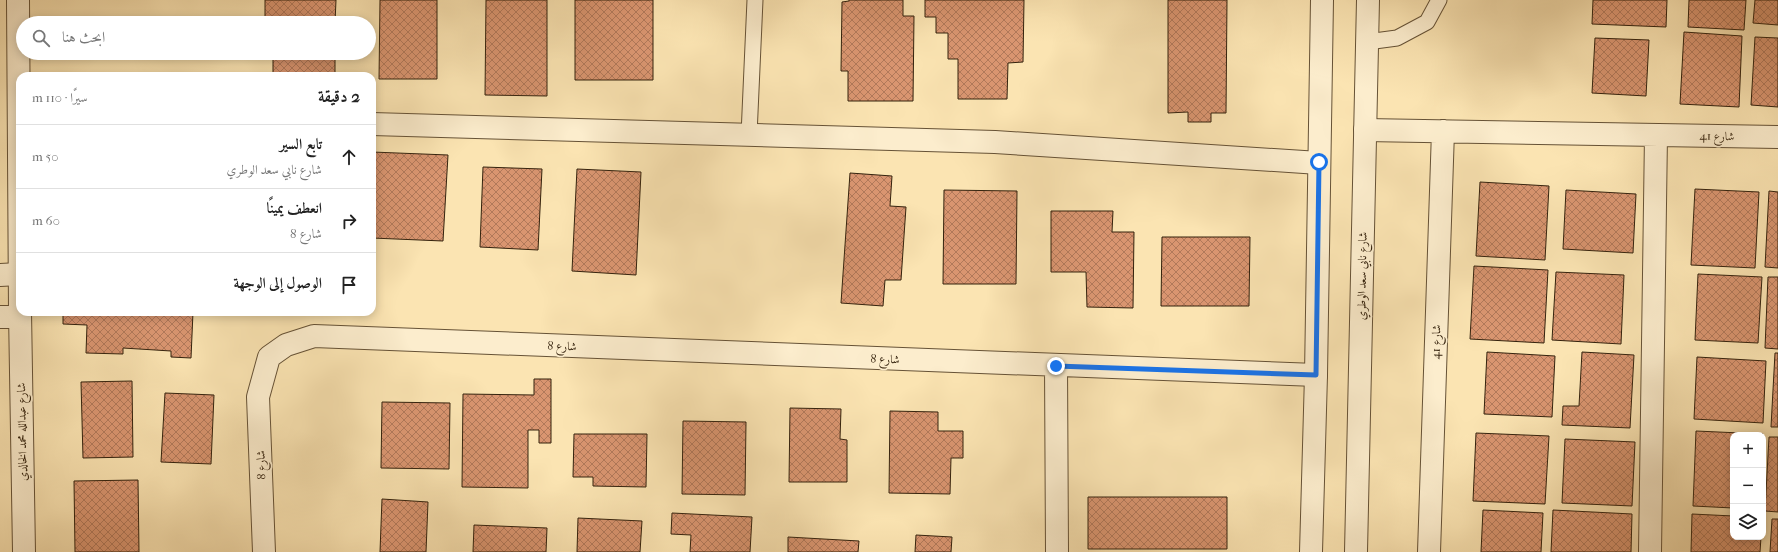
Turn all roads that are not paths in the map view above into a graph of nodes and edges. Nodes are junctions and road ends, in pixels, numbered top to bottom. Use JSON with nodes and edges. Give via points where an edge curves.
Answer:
{"nodes":[{"id":1,"x":18,"y":0,"type":"edge"},
{"id":2,"x":755,"y":0,"type":"edge"},
{"id":3,"x":1322,"y":0,"type":"edge"},
{"id":4,"x":1368,"y":0,"type":"edge"},
{"id":5,"x":1439,"y":0,"type":"edge"},
{"id":6,"x":18,"y":16,"type":"edge"},
{"id":7,"x":1367,"y":42,"type":"junction"},
{"id":8,"x":19,"y":60,"type":"edge"},
{"id":9,"x":19,"y":72,"type":"edge"},
{"id":10,"x":376,"y":124,"type":"edge"},
{"id":11,"x":1365,"y":130,"type":"junction"},
{"id":12,"x":1443,"y":132,"type":"junction"},
{"id":13,"x":749,"y":135,"type":"junction"},
{"id":14,"x":1656,"y":135,"type":"junction"},
{"id":15,"x":1778,"y":137,"type":"edge"},
{"id":16,"x":1319,"y":162,"type":"junction"},
{"id":17,"x":16,"y":191,"type":"edge"},
{"id":18,"x":10,"y":274,"type":"edge"},
{"id":19,"x":15,"y":314,"type":"edge"},
{"id":20,"x":1056,"y":366,"type":"junction"},
{"id":21,"x":1316,"y":375,"type":"junction"},
{"id":22,"x":24,"y":552,"type":"edge"},
{"id":23,"x":264,"y":552,"type":"edge"},
{"id":24,"x":1057,"y":552,"type":"edge"},
{"id":25,"x":1310,"y":552,"type":"edge"},
{"id":26,"x":1356,"y":552,"type":"edge"},
{"id":27,"x":1429,"y":552,"type":"edge"},
{"id":28,"x":1650,"y":552,"type":"edge"}],
"edges":[{"from":1,"to":6,"type":"street","name":"شارع عبدالله محمد الخالدي"},
{"from":2,"to":13,"type":"lane"},
{"from":3,"to":16,"type":"street"},
{"from":4,"to":7,"type":"street","name":"شارع نابي سعد الوطري"},
{"from":5,"to":7,"type":"lane","via":[[1427,22],[1397,38]]},
{"from":7,"to":11,"type":"street","name":"شارع نابي سعد الوطري"},
{"from":8,"to":9,"type":"street","name":"شارع عبدالله محمد الخالدي"},
{"from":10,"to":13,"type":"street"},
{"from":11,"to":12,"type":"street","name":"شارع 41"},
{"from":11,"to":26,"type":"street","name":"شارع نابي سعد الوطري"},
{"from":12,"to":14,"type":"street","name":"شارع 41"},
{"from":12,"to":27,"type":"street","name":"شارع 41"},
{"from":13,"to":16,"type":"street","via":[[995,142]]},
{"from":14,"to":15,"type":"street","name":"شارع 41"},
{"from":14,"to":28,"type":"street"},
{"from":16,"to":21,"type":"street"},
{"from":17,"to":18,"type":"street","name":"شارع عبدالله محمد الخالدي"},
{"from":18,"to":19,"type":"street","name":"شارع عبدالله محمد الخالدي"},
{"from":19,"to":22,"type":"street","name":"شارع عبدالله محمد الخالدي"},
{"from":20,"to":21,"type":"street","name":"شارع 8"},
{"from":20,"to":23,"type":"street","name":"شارع 8","via":[[314,336],[286,345],[269,357],[258,397]]},
{"from":20,"to":24,"type":"street"},
{"from":21,"to":25,"type":"street"}]}
